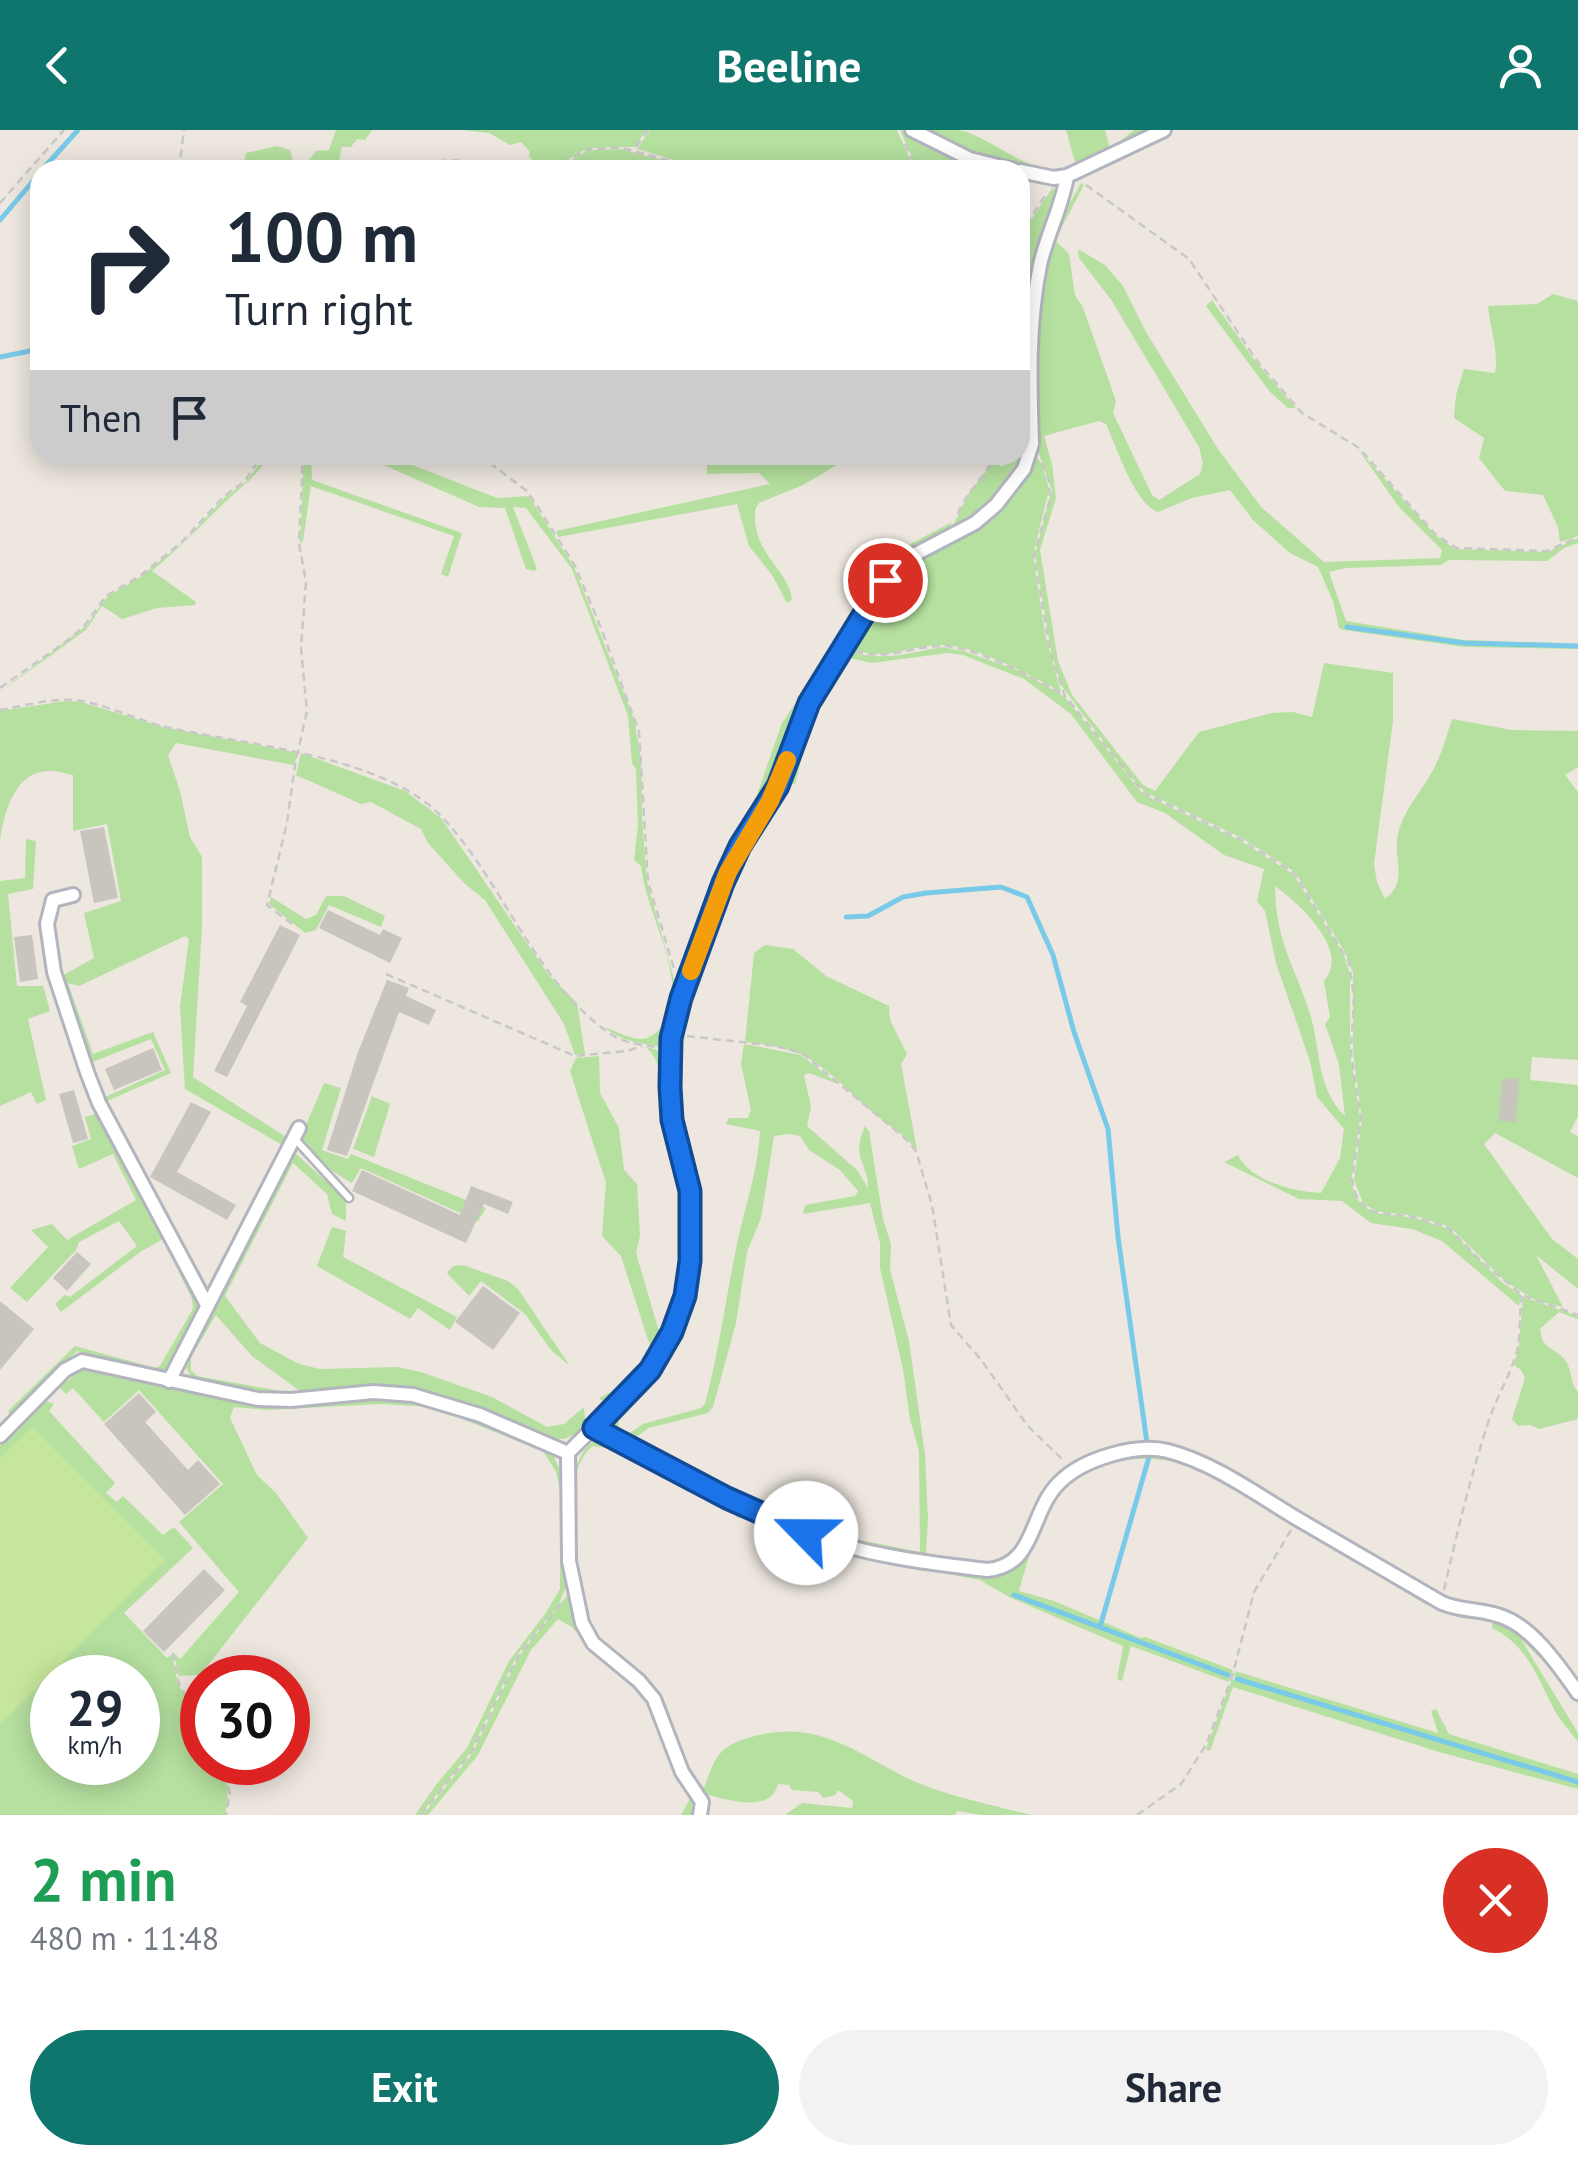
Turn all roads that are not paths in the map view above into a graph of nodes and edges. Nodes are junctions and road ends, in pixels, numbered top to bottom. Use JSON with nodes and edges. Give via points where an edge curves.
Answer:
{"nodes":[{"id":1,"x":1164,"y":130,"type":"edge"},
{"id":2,"x":907,"y":134,"type":"edge"},
{"id":3,"x":974,"y":160,"type":"edge"},
{"id":4,"x":1030,"y":172,"type":"edge"},
{"id":5,"x":1060,"y":177,"type":"junction"},
{"id":6,"x":1030,"y":450,"type":"edge"},
{"id":7,"x":1026,"y":465,"type":"edge"},
{"id":8,"x":73,"y":895,"type":"dead end"},
{"id":9,"x":297,"y":1133,"type":"joint"},
{"id":10,"x":349,"y":1198,"type":"dead end"},
{"id":11,"x":206,"y":1303,"type":"junction"},
{"id":12,"x":169,"y":1382,"type":"junction"},
{"id":13,"x":594,"y":1428,"type":"junction"},
{"id":14,"x":0,"y":1436,"type":"edge"},
{"id":15,"x":568,"y":1452,"type":"junction"},
{"id":16,"x":1578,"y":1692,"type":"edge"},
{"id":17,"x":700,"y":1815,"type":"edge"}],
"edges":[{"from":1,"to":5,"type":"street"},
{"from":2,"to":3,"type":"street"},
{"from":4,"to":5,"type":"street"},
{"from":5,"to":6,"type":"street","via":[[1064,200],[1044,250],[1031,319]]},
{"from":7,"to":13,"type":"street","via":[[975,523],[891,572],[809,703],[778,786],[728,872],[681,998],[671,1045],[672,1120],[690,1191],[685,1296],[650,1370]]},
{"from":8,"to":11,"type":"street","via":[[53,900],[48,916],[54,972],[99,1103]]},
{"from":9,"to":10,"type":"lane"},
{"from":9,"to":11,"type":"street"},
{"from":11,"to":12,"type":"street"},
{"from":12,"to":14,"type":"street","via":[[76,1362]]},
{"from":12,"to":15,"type":"street","via":[[274,1400],[414,1394]]},
{"from":13,"to":15,"type":"street"},
{"from":13,"to":16,"type":"street","via":[[806,1533],[987,1570],[1008,1566],[1023,1553],[1050,1493],[1076,1470],[1113,1456],[1164,1450],[1211,1469],[1442,1603],[1513,1622]]},
{"from":15,"to":17,"type":"street","via":[[571,1583],[586,1634],[654,1699],[682,1772],[702,1802]]}]}
